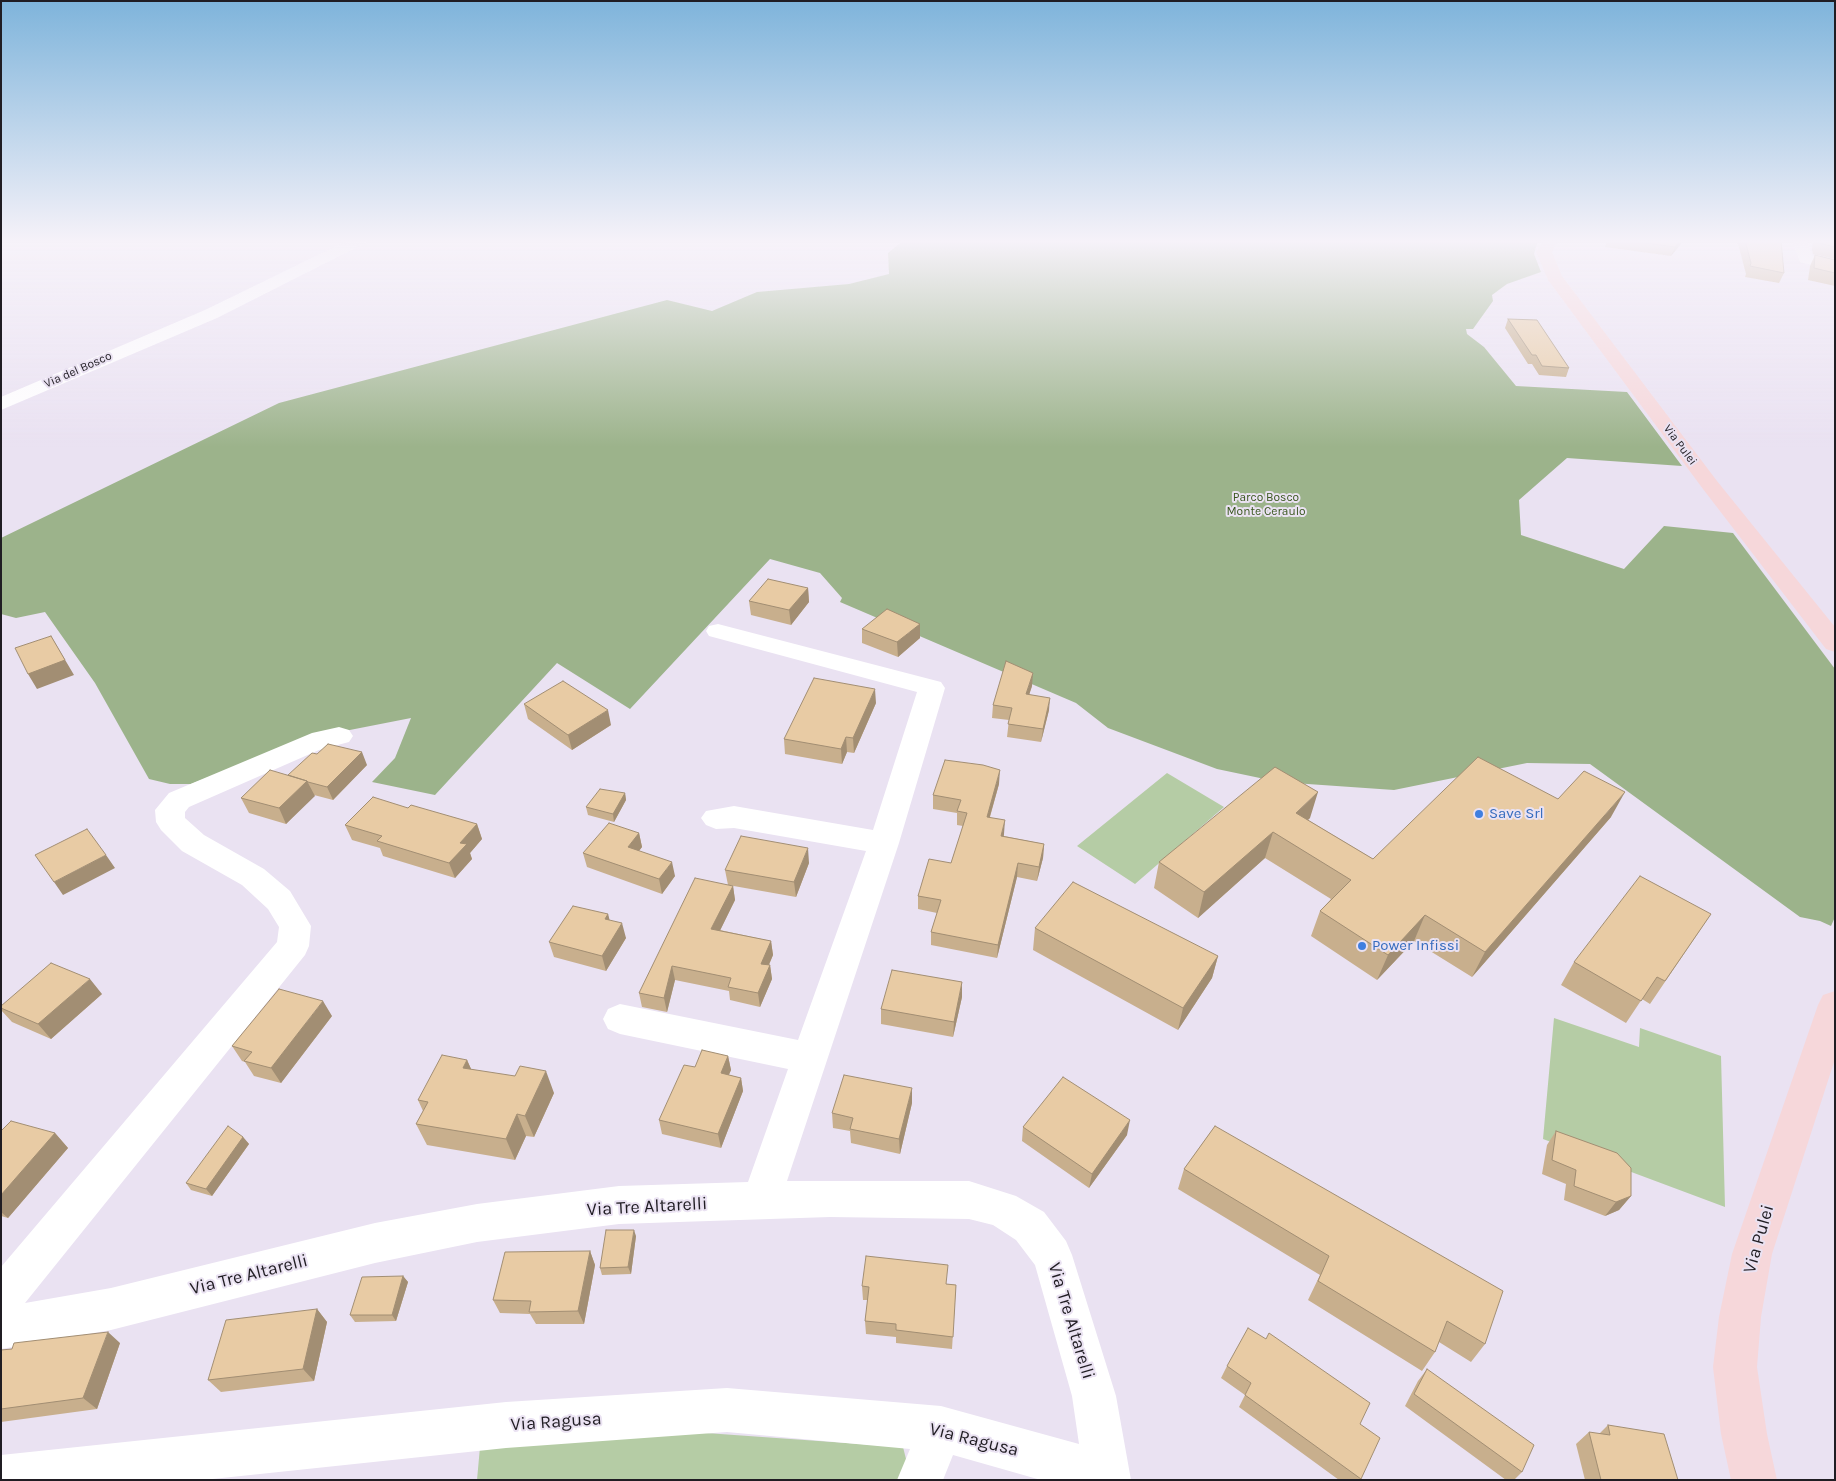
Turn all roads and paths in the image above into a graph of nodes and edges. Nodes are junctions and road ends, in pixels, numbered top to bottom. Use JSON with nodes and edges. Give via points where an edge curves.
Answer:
{"nodes":[{"id":1,"x":221,"y":309,"type":"edge"},
{"id":2,"x":1579,"y":309,"type":"edge"},
{"id":3,"x":8,"y":401,"type":"edge"},
{"id":4,"x":718,"y":631,"type":"dead end"},
{"id":5,"x":1835,"y":644,"type":"edge"},
{"id":6,"x":340,"y":736,"type":"dead end"},
{"id":7,"x":716,"y":818,"type":"dead end"},
{"id":8,"x":884,"y":842,"type":"junction"},
{"id":9,"x":1835,"y":1005,"type":"edge"},
{"id":10,"x":620,"y":1018,"type":"dead end"},
{"id":11,"x":810,"y":1058,"type":"junction"},
{"id":12,"x":760,"y":1202,"type":"junction"},
{"id":13,"x":1,"y":1299,"type":"edge"},
{"id":14,"x":1,"y":1328,"type":"edge"},
{"id":15,"x":941,"y":1429,"type":"junction"},
{"id":16,"x":1108,"y":1477,"type":"edge"},
{"id":17,"x":1,"y":1478,"type":"edge"},
{"id":18,"x":920,"y":1480,"type":"edge"},
{"id":19,"x":1754,"y":1480,"type":"edge"}],
"edges":[{"from":1,"to":3,"type":"street","name":"Via del Bosco"},
{"from":2,"to":5,"type":"main road","name":"Via Pulei","via":[[1710,485]]},
{"from":4,"to":8,"type":"street","via":[[932,688]]},
{"from":6,"to":13,"type":"street","via":[[312,742],[179,800],[170,810],[171,822],[193,843],[253,877],[279,900],[295,926],[293,946]]},
{"from":7,"to":8,"type":"street","via":[[734,817]]},
{"from":8,"to":11,"type":"street"},
{"from":9,"to":19,"type":"main road","name":"Via Pulei","via":[[1752,1254],[1740,1317],[1735,1367]]},
{"from":10,"to":11,"type":"street"},
{"from":11,"to":12,"type":"street"},
{"from":12,"to":14,"type":"street","name":"Via Tre Altarelli","via":[[620,1206],[477,1223],[375,1243],[110,1309]]},
{"from":12,"to":16,"type":"street","name":"Via Tre Altarelli","via":[[830,1198],[969,1200],[1002,1209],[1030,1226],[1052,1255],[1094,1396]]},
{"from":15,"to":16,"type":"street","name":"Via Ragusa"},
{"from":15,"to":17,"type":"street","name":"Via Ragusa","via":[[727,1410],[506,1425]]},
{"from":15,"to":18,"type":"street"}]}
